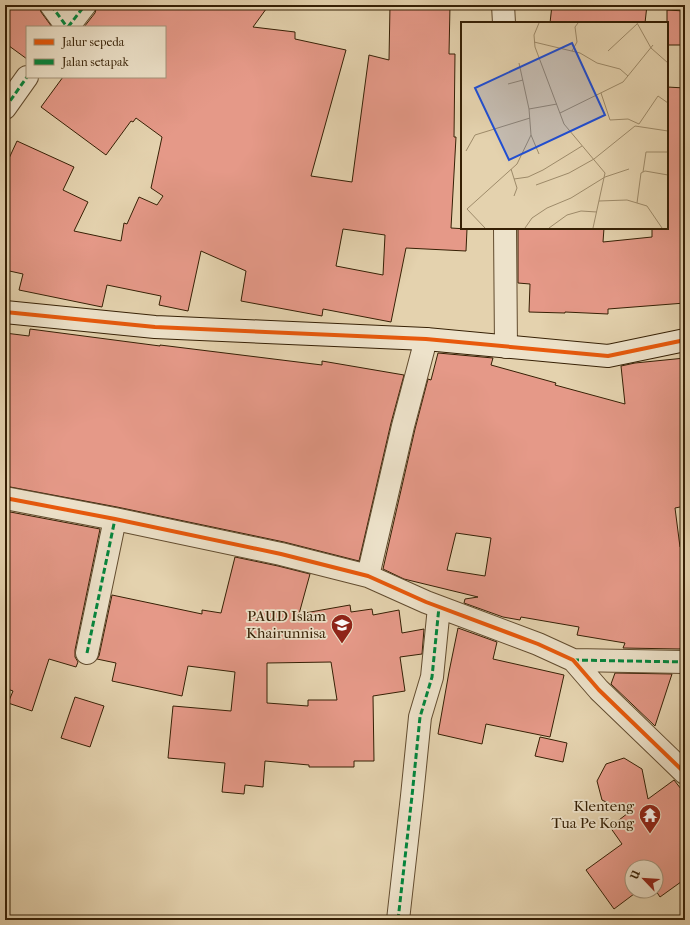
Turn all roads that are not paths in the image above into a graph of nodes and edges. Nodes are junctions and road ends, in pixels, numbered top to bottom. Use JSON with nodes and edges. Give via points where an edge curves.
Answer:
{"nodes":[{"id":1,"x":51,"y":5,"type":"edge"},
{"id":2,"x":85,"y":5,"type":"edge"},
{"id":3,"x":504,"y":5,"type":"edge"},
{"id":4,"x":504,"y":22,"type":"edge"},
{"id":5,"x":67,"y":26,"type":"edge"},
{"id":6,"x":69,"y":26,"type":"edge"},
{"id":7,"x":27,"y":78,"type":"edge"},
{"id":8,"x":5,"y":108,"type":"edge"},
{"id":9,"x":505,"y":229,"type":"edge"},
{"id":10,"x":5,"y":312,"type":"edge"},
{"id":11,"x":426,"y":340,"type":"junction"},
{"id":12,"x":685,"y":340,"type":"edge"},
{"id":13,"x":506,"y":347,"type":"junction"},
{"id":14,"x":5,"y":498,"type":"edge"},
{"id":15,"x":115,"y":519,"type":"junction"},
{"id":16,"x":368,"y":576,"type":"junction"},
{"id":17,"x":439,"y":607,"type":"junction"},
{"id":18,"x":87,"y":653,"type":"dead end"},
{"id":19,"x":573,"y":660,"type":"junction"},
{"id":20,"x":685,"y":662,"type":"edge"},
{"id":21,"x":685,"y":773,"type":"edge"},
{"id":22,"x":398,"y":920,"type":"edge"}],
"edges":[{"from":1,"to":5,"type":"street"},
{"from":2,"to":6,"type":"street"},
{"from":3,"to":4,"type":"street"},
{"from":7,"to":8,"type":"street"},
{"from":9,"to":13,"type":"street"},
{"from":10,"to":11,"type":"street","via":[[155,327]]},
{"from":11,"to":13,"type":"street"},
{"from":11,"to":16,"type":"street"},
{"from":12,"to":13,"type":"street","via":[[608,356]]},
{"from":14,"to":15,"type":"street"},
{"from":15,"to":16,"type":"street","via":[[281,554]]},
{"from":15,"to":18,"type":"street"},
{"from":16,"to":17,"type":"street"},
{"from":17,"to":19,"type":"street","via":[[538,644]]},
{"from":17,"to":22,"type":"street","via":[[432,677],[420,717]]},
{"from":19,"to":20,"type":"street"},
{"from":19,"to":21,"type":"street","via":[[599,690]]}]}
